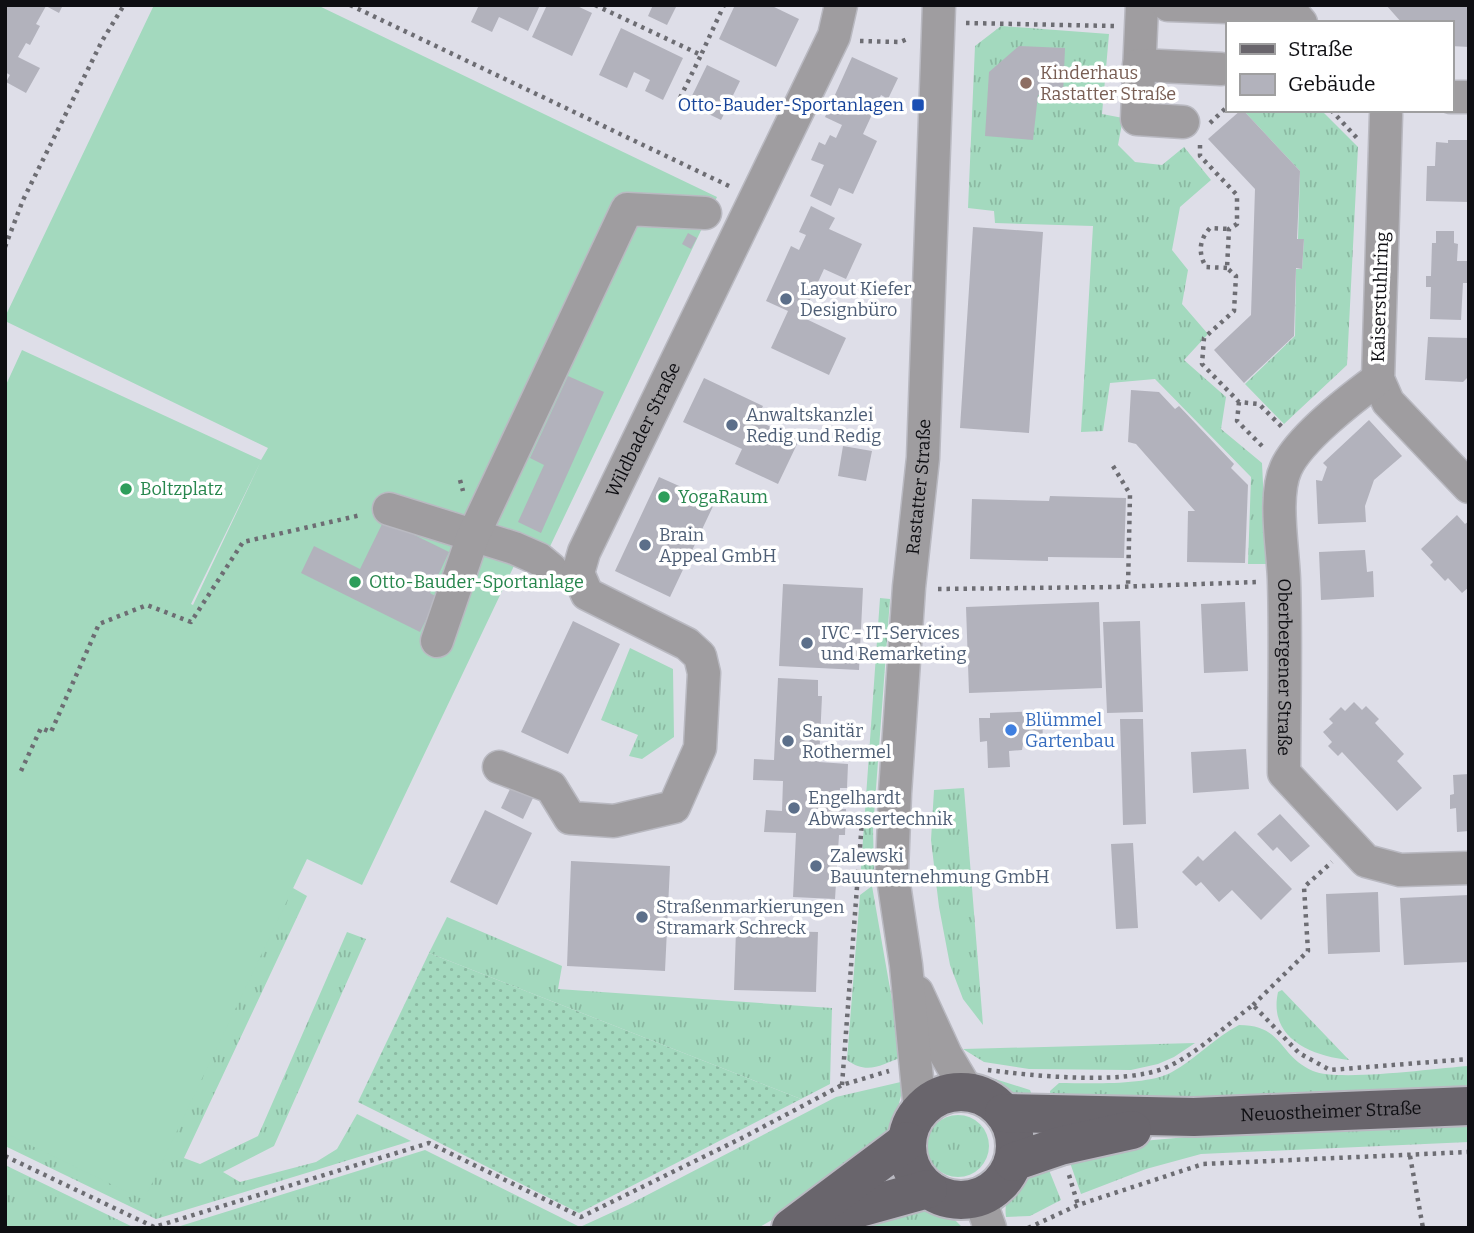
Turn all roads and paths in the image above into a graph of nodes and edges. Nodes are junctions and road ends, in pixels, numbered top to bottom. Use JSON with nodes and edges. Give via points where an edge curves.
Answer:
{"nodes":[{"id":1,"x":124,"y":5,"type":"edge"},
{"id":2,"x":349,"y":5,"type":"edge"},
{"id":3,"x":595,"y":5,"type":"edge"},
{"id":4,"x":724,"y":5,"type":"edge"},
{"id":5,"x":841,"y":5,"type":"edge"},
{"id":6,"x":1168,"y":5,"type":"edge"},
{"id":7,"x":1294,"y":12,"type":"edge"},
{"id":8,"x":938,"y":14,"type":"edge"},
{"id":9,"x":1141,"y":16,"type":"edge"},
{"id":10,"x":701,"y":55,"type":"junction"},
{"id":11,"x":1139,"y":65,"type":"junction"},
{"id":12,"x":1221,"y":69,"type":"dead end"},
{"id":13,"x":680,"y":99,"type":"dead end"},
{"id":14,"x":1226,"y":108,"type":"edge"},
{"id":15,"x":1333,"y":112,"type":"edge"},
{"id":16,"x":1388,"y":112,"type":"edge"},
{"id":17,"x":1197,"y":126,"type":"junction"},
{"id":18,"x":1363,"y":144,"type":"dead end"},
{"id":19,"x":755,"y":199,"type":"junction"},
{"id":20,"x":705,"y":213,"type":"dead end"},
{"id":21,"x":1229,"y":229,"type":"junction"},
{"id":22,"x":5,"y":247,"type":"edge"},
{"id":23,"x":1227,"y":268,"type":"junction"},
{"id":24,"x":1378,"y":379,"type":"junction"},
{"id":25,"x":1239,"y":402,"type":"junction"},
{"id":26,"x":1293,"y":420,"type":"dead end"},
{"id":27,"x":1113,"y":466,"type":"dead end"},
{"id":28,"x":1286,"y":468,"type":"junction"},
{"id":29,"x":1469,"y":487,"type":"edge"},
{"id":30,"x":390,"y":509,"type":"joint"},
{"id":31,"x":473,"y":536,"type":"junction"},
{"id":32,"x":551,"y":569,"type":"dead end"},
{"id":33,"x":1284,"y":581,"type":"junction"},
{"id":34,"x":1128,"y":587,"type":"junction"},
{"id":35,"x":940,"y":601,"type":"dead end"},
{"id":36,"x":437,"y":640,"type":"dead end"},
{"id":37,"x":499,"y":767,"type":"dead end"},
{"id":38,"x":21,"y":771,"type":"dead end"},
{"id":39,"x":1350,"y":846,"type":"junction"},
{"id":40,"x":1469,"y":868,"type":"edge"},
{"id":41,"x":906,"y":965,"type":"junction"},
{"id":42,"x":1253,"y":1005,"type":"junction"},
{"id":43,"x":1469,"y":1059,"type":"edge"},
{"id":44,"x":914,"y":1063,"type":"junction"},
{"id":45,"x":977,"y":1081,"type":"junction"},
{"id":46,"x":1469,"y":1106,"type":"edge"},
{"id":47,"x":1004,"y":1113,"type":"junction"},
{"id":48,"x":1194,"y":1117,"type":"junction"},
{"id":49,"x":913,"y":1126,"type":"junction"},
{"id":50,"x":1469,"y":1152,"type":"edge"},
{"id":51,"x":5,"y":1156,"type":"edge"},
{"id":52,"x":1409,"y":1156,"type":"junction"},
{"id":53,"x":1013,"y":1162,"type":"junction"},
{"id":54,"x":928,"y":1189,"type":"junction"},
{"id":55,"x":984,"y":1212,"type":"edge"},
{"id":56,"x":794,"y":1226,"type":"edge"},
{"id":57,"x":1028,"y":1228,"type":"edge"},
{"id":58,"x":1423,"y":1228,"type":"edge"}],
"edges":[{"from":1,"to":22,"type":"path","via":[[29,187]]},
{"from":2,"to":19,"type":"path"},
{"from":3,"to":10,"type":"path"},
{"from":4,"to":10,"type":"path"},
{"from":5,"to":19,"type":"street","name":"Wildbader Straße","via":[[834,36]]},
{"from":6,"to":7,"type":"street"},
{"from":8,"to":9,"type":"path","via":[[956,13],[966,23]]},
{"from":8,"to":41,"type":"street","name":"Rastatter Straße","via":[[923,458],[909,587],[892,871]]},
{"from":9,"to":11,"type":"street"},
{"from":10,"to":13,"type":"path"},
{"from":11,"to":12,"type":"street"},
{"from":11,"to":17,"type":"street","via":[[1137,119]]},
{"from":14,"to":17,"type":"path"},
{"from":15,"to":18,"type":"path"},
{"from":16,"to":24,"type":"street","name":"Kaiserstuhlring"},
{"from":17,"to":21,"type":"path","via":[[1200,156],[1237,195],[1237,224]]},
{"from":19,"to":37,"type":"street","name":"Wildbader Straße","via":[[584,552],[578,573],[587,594],[687,644],[700,656],[704,673],[700,748],[674,807],[614,821],[570,818],[551,786]]},
{"from":20,"to":31,"type":"street","via":[[627,209]]},
{"from":21,"to":23,"type":"path"},
{"from":21,"to":23,"type":"path","via":[[1209,228],[1202,236],[1200,257],[1206,267]]},
{"from":23,"to":25,"type":"path","via":[[1236,276],[1234,311],[1204,338],[1202,364]]},
{"from":24,"to":28,"type":"street","name":"Oberbergener Straße","via":[[1299,448]]},
{"from":24,"to":29,"type":"street","name":"Kaiserstuhlring","via":[[1388,402]]},
{"from":25,"to":26,"type":"path","via":[[1259,404],[1284,429]]},
{"from":25,"to":28,"type":"path","via":[[1237,421]]},
{"from":27,"to":34,"type":"path","via":[[1130,494]]},
{"from":28,"to":33,"type":"street","name":"Oberbergener Straße","via":[[1280,495]]},
{"from":30,"to":31,"type":"street"},
{"from":30,"to":38,"type":"path","via":[[243,542],[191,622],[147,605],[99,624],[51,732],[41,728]]},
{"from":31,"to":32,"type":"street","via":[[540,559]]},
{"from":31,"to":36,"type":"street"},
{"from":33,"to":34,"type":"path"},
{"from":33,"to":39,"type":"street","name":"Oberbergener Straße","via":[[1284,773]]},
{"from":34,"to":35,"type":"path","via":[[940,589]]},
{"from":39,"to":40,"type":"street","name":"Oberbergener Straße","via":[[1366,861],[1400,870]]},
{"from":39,"to":42,"type":"path","via":[[1304,887],[1308,951]]},
{"from":41,"to":44,"type":"street","name":"Rastatter Straße"},
{"from":41,"to":45,"type":"street","name":"Rastatter Straße","via":[[932,1026]]},
{"from":42,"to":43,"type":"path","via":[[1299,1053],[1330,1070]]},
{"from":42,"to":45,"type":"path","via":[[1164,1068],[1133,1076]]},
{"from":44,"to":49,"type":"street","name":"Rastatter Straße"},
{"from":44,"to":51,"type":"path","via":[[842,1086],[581,1217],[429,1143],[154,1227]]},
{"from":45,"to":47,"type":"main road"},
{"from":45,"to":49,"type":"main road","via":[[934,1099]]},
{"from":46,"to":48,"type":"main road","name":"Neuostheimer Straße"},
{"from":47,"to":48,"type":"main road","name":"Neuostheimer Straße"},
{"from":47,"to":53,"type":"main road","via":[[1013,1128]]},
{"from":48,"to":53,"type":"main road","name":"Neuostheimer Straße","via":[[1060,1146]]},
{"from":49,"to":54,"type":"main road","via":[[908,1159]]},
{"from":49,"to":56,"type":"main road"},
{"from":50,"to":52,"type":"path"},
{"from":52,"to":57,"type":"path","via":[[1202,1164],[1078,1205]]},
{"from":52,"to":58,"type":"path"},
{"from":53,"to":55,"type":"main road"},
{"from":54,"to":55,"type":"main road"},
{"from":54,"to":56,"type":"main road"}]}
